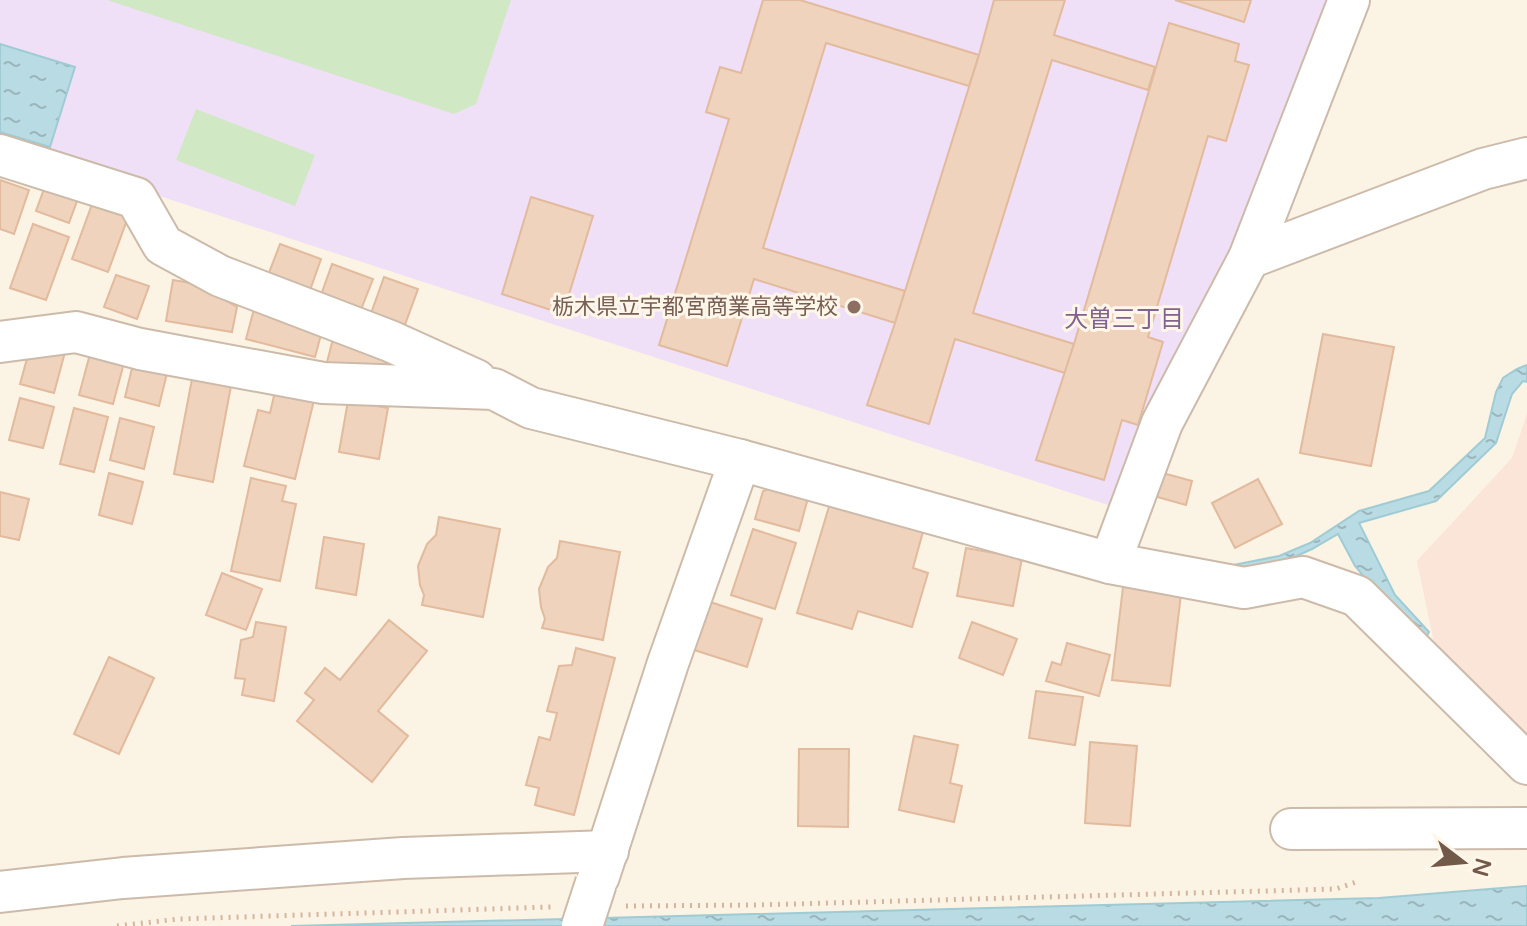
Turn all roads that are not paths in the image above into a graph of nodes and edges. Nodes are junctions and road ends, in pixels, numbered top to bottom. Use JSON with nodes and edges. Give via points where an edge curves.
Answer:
{"nodes":[{"id":1,"x":1349,"y":0,"type":"edge"},
{"id":2,"x":0,"y":155,"type":"edge"},
{"id":3,"x":1527,"y":158,"type":"edge"},
{"id":4,"x":1249,"y":258,"type":"junction"},
{"id":5,"x":0,"y":342,"type":"edge"},
{"id":6,"x":494,"y":389,"type":"junction"},
{"id":7,"x":740,"y":460,"type":"junction"},
{"id":8,"x":1110,"y":563,"type":"junction"},
{"id":9,"x":1527,"y":764,"type":"edge"},
{"id":10,"x":1527,"y":828,"type":"edge"},
{"id":11,"x":1291,"y":829,"type":"dead end"},
{"id":12,"x":609,"y":880,"type":"junction"},
{"id":13,"x":0,"y":892,"type":"edge"},
{"id":14,"x":573,"y":916,"type":"edge"}],
"edges":[{"from":1,"to":4,"type":"street"},
{"from":2,"to":6,"type":"street","via":[[136,198],[163,245],[220,276],[390,341]]},
{"from":3,"to":4,"type":"street","via":[[1483,169]]},
{"from":4,"to":8,"type":"street","via":[[1162,423]]},
{"from":5,"to":6,"type":"street","via":[[76,332],[323,383]]},
{"from":6,"to":7,"type":"street","via":[[531,408]]},
{"from":7,"to":8,"type":"street"},
{"from":7,"to":12,"type":"street","via":[[668,663]]},
{"from":8,"to":9,"type":"street","via":[[1244,588],[1303,577],[1357,596]]},
{"from":10,"to":11,"type":"street"},
{"from":12,"to":13,"type":"street","via":[[387,859]]},
{"from":12,"to":14,"type":"street","bridge":true}]}
